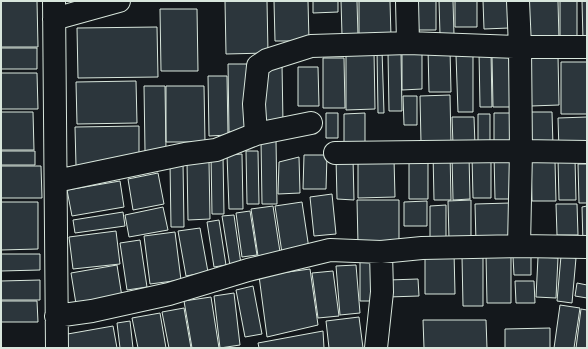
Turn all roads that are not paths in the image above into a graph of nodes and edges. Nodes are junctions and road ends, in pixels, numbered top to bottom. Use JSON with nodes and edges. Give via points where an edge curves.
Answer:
{"nodes":[{"id":1,"x":119,"y":1,"type":"edge"},
{"id":2,"x":406,"y":1,"type":"edge"},
{"id":3,"x":518,"y":1,"type":"edge"},
{"id":4,"x":54,"y":10,"type":"edge"},
{"id":5,"x":408,"y":42,"type":"junction"},
{"id":6,"x":520,"y":47,"type":"junction"},
{"id":7,"x":587,"y":47,"type":"edge"},
{"id":8,"x":312,"y":123,"type":"dead end"},
{"id":9,"x":256,"y":134,"type":"junction"},
{"id":10,"x":521,"y":151,"type":"junction"},
{"id":11,"x":587,"y":152,"type":"edge"},
{"id":12,"x":335,"y":153,"type":"dead end"},
{"id":13,"x":56,"y":182,"type":"junction"},
{"id":14,"x":519,"y":246,"type":"junction"},
{"id":15,"x":587,"y":247,"type":"edge"},
{"id":16,"x":381,"y":252,"type":"junction"},
{"id":17,"x":56,"y":316,"type":"junction"},
{"id":18,"x":57,"y":348,"type":"edge"},
{"id":19,"x":376,"y":348,"type":"edge"}],
"edges":[{"from":1,"to":4,"type":"street"},
{"from":2,"to":5,"type":"street"},
{"from":3,"to":6,"type":"street"},
{"from":4,"to":13,"type":"street"},
{"from":5,"to":6,"type":"street"},
{"from":5,"to":9,"type":"street","via":[[311,46],[268,60],[258,66],[254,104]]},
{"from":6,"to":7,"type":"street"},
{"from":6,"to":10,"type":"street"},
{"from":8,"to":9,"type":"street"},
{"from":9,"to":13,"type":"street","via":[[216,150],[185,154]]},
{"from":10,"to":11,"type":"street"},
{"from":10,"to":12,"type":"street"},
{"from":10,"to":14,"type":"street"},
{"from":13,"to":17,"type":"street"},
{"from":14,"to":15,"type":"street"},
{"from":14,"to":16,"type":"street","via":[[422,248]]},
{"from":16,"to":17,"type":"street","via":[[330,250],[248,270],[169,294],[92,312]]},
{"from":16,"to":19,"type":"street","via":[[382,292]]},
{"from":17,"to":18,"type":"street"}]}
